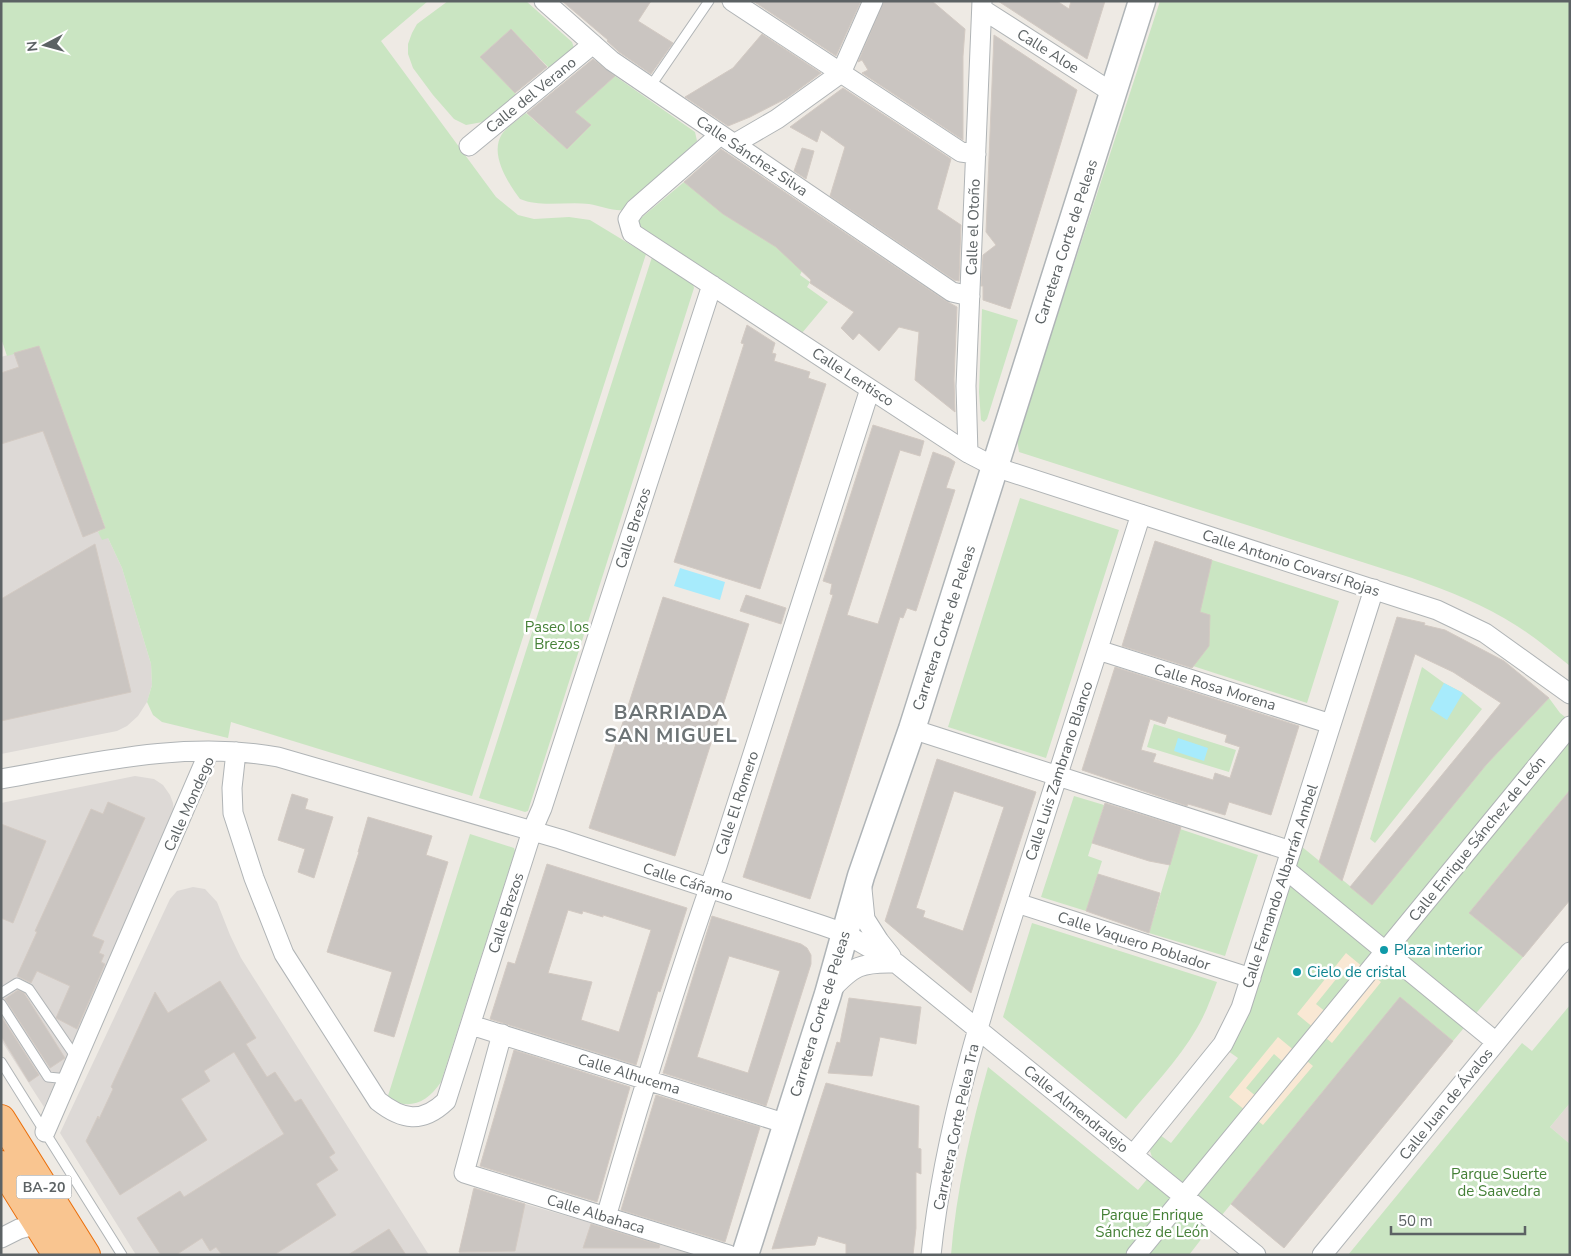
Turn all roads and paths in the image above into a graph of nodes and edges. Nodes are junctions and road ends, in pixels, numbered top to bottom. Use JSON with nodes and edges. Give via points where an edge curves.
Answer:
{"nodes":[{"id":1,"x":544,"y":1,"type":"edge"},
{"id":2,"x":709,"y":1,"type":"edge"},
{"id":3,"x":732,"y":1,"type":"edge"},
{"id":4,"x":873,"y":1,"type":"edge"},
{"id":5,"x":1142,"y":1,"type":"edge"},
{"id":6,"x":982,"y":5,"type":"edge"},
{"id":7,"x":593,"y":44,"type":"junction"},
{"id":8,"x":842,"y":74,"type":"junction"},
{"id":9,"x":650,"y":87,"type":"junction"},
{"id":10,"x":1114,"y":93,"type":"junction"},
{"id":11,"x":727,"y":139,"type":"junction"},
{"id":12,"x":469,"y":146,"type":"dead end"},
{"id":13,"x":976,"y":154,"type":"junction"},
{"id":14,"x":712,"y":285,"type":"junction"},
{"id":15,"x":970,"y":296,"type":"junction"},
{"id":16,"x":870,"y":389,"type":"junction"},
{"id":17,"x":968,"y":453,"type":"junction"},
{"id":18,"x":995,"y":467,"type":"junction"},
{"id":19,"x":1141,"y":514,"type":"junction"},
{"id":20,"x":1374,"y":589,"type":"junction"},
{"id":21,"x":1098,"y":650,"type":"junction"},
{"id":22,"x":1570,"y":694,"type":"edge"},
{"id":23,"x":1332,"y":724,"type":"junction"},
{"id":24,"x":1570,"y":726,"type":"edge"},
{"id":25,"x":912,"y":729,"type":"junction"},
{"id":26,"x":209,"y":752,"type":"junction"},
{"id":27,"x":236,"y":752,"type":"junction"},
{"id":28,"x":1058,"y":776,"type":"junction"},
{"id":29,"x":1,"y":779,"type":"edge"},
{"id":30,"x":532,"y":831,"type":"junction"},
{"id":31,"x":1291,"y":851,"type":"junction"},
{"id":32,"x":1285,"y":870,"type":"junction"},
{"id":33,"x":860,"y":876,"type":"junction"},
{"id":34,"x":709,"y":889,"type":"junction"},
{"id":35,"x":1017,"y":903,"type":"junction"},
{"id":36,"x":846,"y":928,"type":"junction"},
{"id":37,"x":879,"y":941,"type":"junction"},
{"id":38,"x":1385,"y":952,"type":"junction"},
{"id":39,"x":1570,"y":952,"type":"edge"},
{"id":40,"x":896,"y":962,"type":"junction"},
{"id":41,"x":1251,"y":978,"type":"junction"},
{"id":42,"x":1,"y":993,"type":"edge"},
{"id":43,"x":828,"y":994,"type":"junction"},
{"id":44,"x":1,"y":1004,"type":"edge"},
{"id":45,"x":471,"y":1024,"type":"junction"},
{"id":46,"x":978,"y":1029,"type":"junction"},
{"id":47,"x":502,"y":1034,"type":"junction"},
{"id":48,"x":1496,"y":1042,"type":"junction"},
{"id":49,"x":77,"y":1060,"type":"junction"},
{"id":50,"x":1,"y":1062,"type":"edge"},
{"id":51,"x":68,"y":1079,"type":"junction"},
{"id":52,"x":646,"y":1080,"type":"junction"},
{"id":53,"x":1,"y":1119,"type":"edge"},
{"id":54,"x":787,"y":1124,"type":"junction"},
{"id":55,"x":45,"y":1132,"type":"junction"},
{"id":56,"x":1133,"y":1155,"type":"junction"},
{"id":57,"x":1,"y":1165,"type":"edge"},
{"id":58,"x":1184,"y":1196,"type":"junction"},
{"id":59,"x":606,"y":1217,"type":"junction"},
{"id":60,"x":38,"y":1224,"type":"junction"},
{"id":61,"x":1,"y":1238,"type":"edge"},
{"id":62,"x":57,"y":1255,"type":"edge"},
{"id":63,"x":86,"y":1255,"type":"edge"},
{"id":64,"x":122,"y":1255,"type":"edge"},
{"id":65,"x":729,"y":1255,"type":"edge"},
{"id":66,"x":745,"y":1255,"type":"edge"},
{"id":67,"x":931,"y":1255,"type":"edge"},
{"id":68,"x":1136,"y":1255,"type":"edge"},
{"id":69,"x":1256,"y":1255,"type":"edge"},
{"id":70,"x":1322,"y":1255,"type":"edge"}],
"edges":[{"from":1,"to":7,"type":"street","name":"Calle Sánchez Silva"},
{"from":2,"to":9,"type":"lane"},
{"from":3,"to":8,"type":"street"},
{"from":4,"to":8,"type":"street"},
{"from":5,"to":10,"type":"street","name":"Carretera Corte de Peleas"},
{"from":6,"to":10,"type":"street","name":"Calle Aloe"},
{"from":6,"to":13,"type":"street","name":"Calle el Otoño"},
{"from":7,"to":9,"type":"street","name":"Calle Sánchez Silva"},
{"from":7,"to":12,"type":"street","name":"Calle del Verano"},
{"from":8,"to":11,"type":"street","via":[[777,119]]},
{"from":8,"to":13,"type":"street","via":[[962,152]]},
{"from":9,"to":11,"type":"street","name":"Calle Sánchez Silva"},
{"from":10,"to":18,"type":"street","name":"Carretera Corte de Peleas"},
{"from":11,"to":14,"type":"street","name":"Calle Lentisco","via":[[636,209],[630,226]]},
{"from":11,"to":15,"type":"street","name":"Calle Sánchez Silva","via":[[952,292]]},
{"from":13,"to":15,"type":"street","name":"Calle el Otoño"},
{"from":14,"to":16,"type":"street","name":"Calle Lentisco"},
{"from":14,"to":30,"type":"street","name":"Calle Brezos"},
{"from":15,"to":17,"type":"street","name":"Calle el Otoño","via":[[966,386]]},
{"from":16,"to":17,"type":"street","name":"Calle Lentisco"},
{"from":16,"to":34,"type":"street","name":"Calle El Romero"},
{"from":17,"to":18,"type":"street","name":"Calle Lentisco"},
{"from":18,"to":19,"type":"street","name":"Calle Antonio Covarsí Rojas"},
{"from":18,"to":25,"type":"street","name":"Carretera Corte de Peleas"},
{"from":19,"to":20,"type":"street","name":"Calle Antonio Covarsí Rojas"},
{"from":19,"to":21,"type":"street","name":"Calle Luis Zambrano Blanco"},
{"from":20,"to":22,"type":"street","name":"Calle Antonio Covarsí Rojas","via":[[1437,610],[1485,633]]},
{"from":20,"to":23,"type":"street","name":"Calle Fernando Albarrán Ambel"},
{"from":21,"to":23,"type":"street","name":"Calle Rosa Morena"},
{"from":21,"to":28,"type":"street","name":"Calle Luis Zambrano Blanco"},
{"from":23,"to":31,"type":"street","name":"Calle Fernando Albarrán Ambel"},
{"from":24,"to":38,"type":"street","name":"Calle Enrique Sánchez de León"},
{"from":25,"to":28,"type":"street"},
{"from":25,"to":33,"type":"street","name":"Carretera Corte de Peleas"},
{"from":26,"to":27,"type":"street","name":"Calle Mondego"},
{"from":26,"to":29,"type":"street","via":[[142,755]]},
{"from":26,"to":49,"type":"street","name":"Calle Mondego"},
{"from":27,"to":30,"type":"street","name":"Calle Mondego","via":[[278,757]]},
{"from":27,"to":45,"type":"street","name":"Calle Brezos","via":[[233,813],[284,954],[378,1101],[404,1116],[427,1115],[437,1110],[446,1102]]},
{"from":28,"to":31,"type":"street"},
{"from":28,"to":35,"type":"street","name":"Calle Luis Zambrano Blanco"},
{"from":30,"to":34,"type":"street","name":"Calle Cáñamo"},
{"from":30,"to":45,"type":"street","name":"Calle Brezos"},
{"from":31,"to":32,"type":"street","name":"Calle Fernando Albarrán Ambel"},
{"from":32,"to":38,"type":"street"},
{"from":32,"to":41,"type":"street","name":"Calle Fernando Albarrán Ambel"},
{"from":33,"to":36,"type":"street","name":"Carretera Corte de Peleas"},
{"from":33,"to":37,"type":"street","name":"Calle Almendralejo","via":[[865,919]]},
{"from":34,"to":36,"type":"street","name":"Calle Cáñamo"},
{"from":34,"to":52,"type":"street","name":"Calle El Romero"},
{"from":35,"to":41,"type":"street","name":"Calle Vaquero Poblador"},
{"from":35,"to":46,"type":"street","name":"Calle Luis Zambrano Blanco"},
{"from":36,"to":37,"type":"street","name":"Calle Almendralejo"},
{"from":36,"to":40,"type":"street","name":"Calle Almendralejo"},
{"from":36,"to":43,"type":"street","name":"Carretera Corte de Peleas"},
{"from":37,"to":40,"type":"street","name":"Calle Almendralejo"},
{"from":38,"to":48,"type":"street"},
{"from":38,"to":58,"type":"street","name":"Calle Enrique Sánchez de León"},
{"from":39,"to":48,"type":"street","name":"Calle Juan de Ávalos"},
{"from":40,"to":43,"type":"street","via":[[877,962],[847,973]]},
{"from":40,"to":46,"type":"street","name":"Calle Almendralejo"},
{"from":41,"to":56,"type":"street","name":"Calle Fernando Albarrán Ambel","via":[[1241,1008],[1223,1044]]},
{"from":42,"to":49,"type":"lane","via":[[17,983],[29,989]]},
{"from":43,"to":54,"type":"street","name":"Carretera Corte de Peleas"},
{"from":44,"to":51,"type":"lane","via":[[48,1077]]},
{"from":45,"to":47,"type":"street","name":"Calle Alhucema"},
{"from":46,"to":56,"type":"street","name":"Calle Almendralejo"},
{"from":46,"to":67,"type":"street","name":"Carretera Corte Pelea Tra","via":[[946,1158]]},
{"from":47,"to":52,"type":"street","name":"Calle Alhucema"},
{"from":47,"to":59,"type":"street","name":"Calle Albahaca","via":[[464,1173]]},
{"from":48,"to":70,"type":"street","name":"Calle Juan de Ávalos"},
{"from":49,"to":51,"type":"street","name":"Calle Mondego"},
{"from":50,"to":55,"type":"lane"},
{"from":51,"to":55,"type":"street","name":"Calle Mondego"},
{"from":52,"to":54,"type":"street","name":"Calle Alhucema"},
{"from":52,"to":59,"type":"street","name":"Calle El Romero"},
{"from":53,"to":63,"type":"highway","number":"BA-20"},
{"from":54,"to":66,"type":"street","name":"Carretera Corte de Peleas"},
{"from":55,"to":64,"type":"lane"},
{"from":56,"to":58,"type":"street","name":"Calle Almendralejo"},
{"from":57,"to":60,"type":"highway","number":"BA-20"},
{"from":58,"to":68,"type":"street","name":"Calle Enrique Sánchez de León"},
{"from":58,"to":69,"type":"street","name":"Calle Almendralejo"},
{"from":59,"to":65,"type":"street","name":"Calle Albahaca"},
{"from":60,"to":61,"type":"street"},
{"from":60,"to":62,"type":"highway","number":"BA-20"}]}
